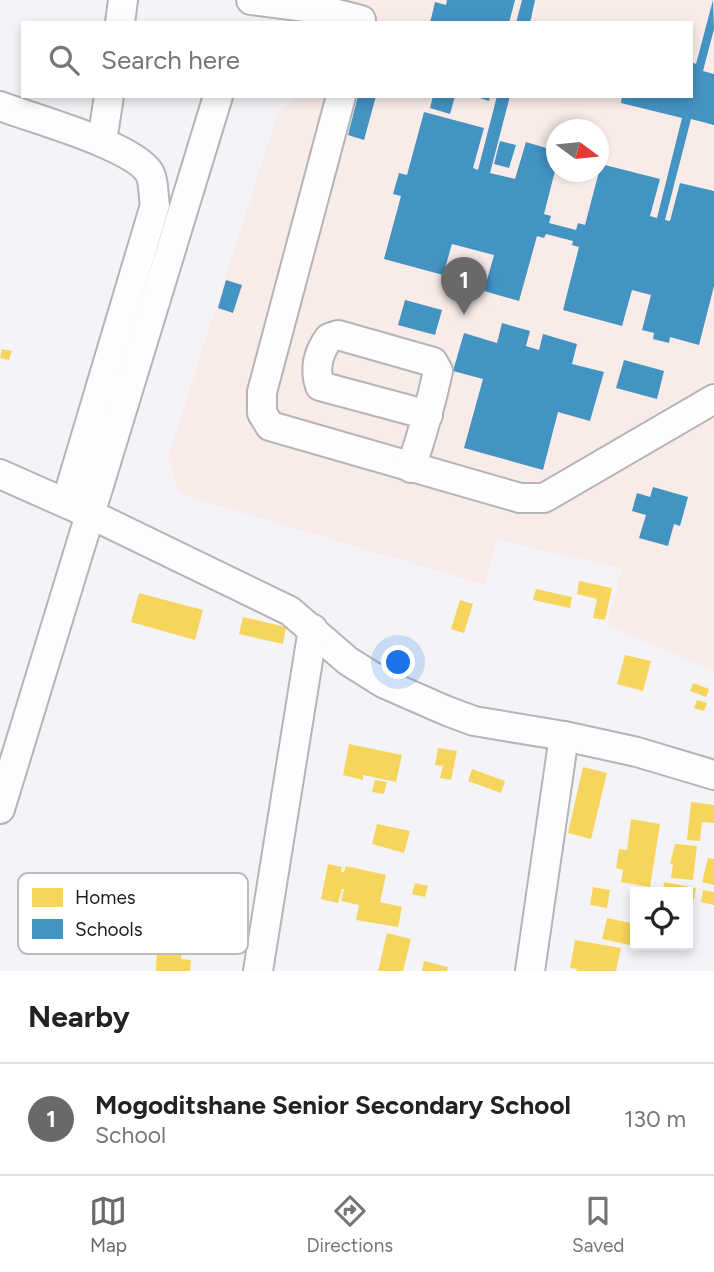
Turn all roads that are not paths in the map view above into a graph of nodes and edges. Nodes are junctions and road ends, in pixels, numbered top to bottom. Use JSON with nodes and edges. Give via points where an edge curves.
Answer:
{"nodes":[{"id":1,"x":123,"y":0,"type":"edge"},
{"id":2,"x":249,"y":0,"type":"edge"},
{"id":3,"x":362,"y":14,"type":"edge"},
{"id":4,"x":120,"y":21,"type":"edge"},
{"id":5,"x":241,"y":21,"type":"edge"},
{"id":6,"x":109,"y":98,"type":"edge"},
{"id":7,"x":217,"y":98,"type":"edge"},
{"id":8,"x":340,"y":98,"type":"edge"},
{"id":9,"x":0,"y":107,"type":"edge"},
{"id":10,"x":103,"y":141,"type":"junction"},
{"id":11,"x":714,"y":400,"type":"edge"},
{"id":12,"x":428,"y":415,"type":"dead end"},
{"id":13,"x":411,"y":467,"type":"junction"},
{"id":14,"x":0,"y":474,"type":"edge"},
{"id":15,"x":78,"y":508,"type":"junction"},
{"id":16,"x":313,"y":629,"type":"junction"},
{"id":17,"x":564,"y":736,"type":"junction"},
{"id":18,"x":714,"y":775,"type":"edge"},
{"id":19,"x":0,"y":809,"type":"edge"},
{"id":20,"x":258,"y":971,"type":"edge"},
{"id":21,"x":530,"y":971,"type":"edge"}],
"edges":[{"from":1,"to":4,"type":"street"},
{"from":2,"to":3,"type":"street"},
{"from":2,"to":5,"type":"street"},
{"from":6,"to":10,"type":"street"},
{"from":7,"to":15,"type":"street"},
{"from":8,"to":13,"type":"street","via":[[262,392],[262,413],[270,426]]},
{"from":9,"to":10,"type":"street"},
{"from":10,"to":15,"type":"street","via":[[135,159],[150,174],[155,205]]},
{"from":11,"to":13,"type":"street","via":[[544,498],[520,498]]},
{"from":12,"to":13,"type":"street"},
{"from":14,"to":15,"type":"street"},
{"from":15,"to":16,"type":"street","via":[[290,611]]},
{"from":15,"to":19,"type":"street"},
{"from":16,"to":17,"type":"street","via":[[348,661],[383,683],[447,711],[474,721]]},
{"from":16,"to":20,"type":"street"},
{"from":17,"to":18,"type":"street"},
{"from":17,"to":21,"type":"street"}]}
